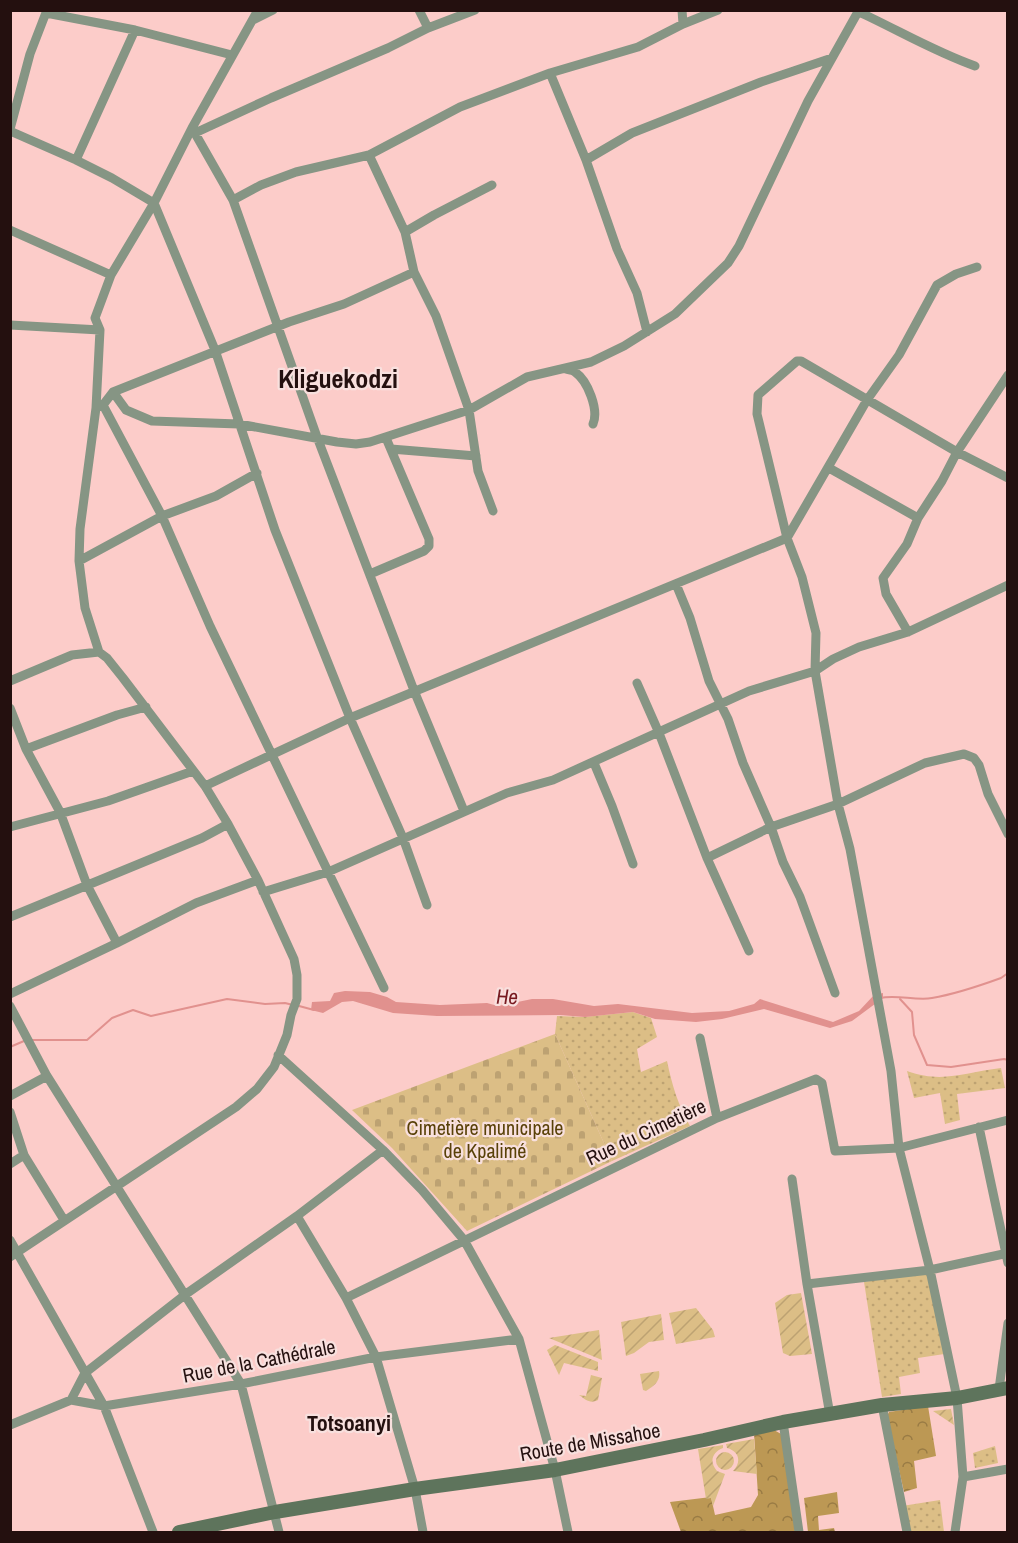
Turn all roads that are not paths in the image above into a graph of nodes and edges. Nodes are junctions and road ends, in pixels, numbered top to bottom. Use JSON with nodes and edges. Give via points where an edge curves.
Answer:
{"nodes":[{"id":1,"x":258,"y":10,"type":"edge"},
{"id":2,"x":273,"y":10,"type":"edge"},
{"id":3,"x":419,"y":10,"type":"edge"},
{"id":4,"x":475,"y":10,"type":"edge"},
{"id":5,"x":682,"y":10,"type":"edge"},
{"id":6,"x":718,"y":10,"type":"edge"},
{"id":7,"x":859,"y":11,"type":"edge"},
{"id":8,"x":46,"y":12,"type":"edge"},
{"id":9,"x":252,"y":20,"type":"junction"},
{"id":10,"x":683,"y":24,"type":"junction"},
{"id":11,"x":428,"y":28,"type":"junction"},
{"id":12,"x":135,"y":30,"type":"junction"},
{"id":13,"x":232,"y":55,"type":"junction"},
{"id":14,"x":832,"y":58,"type":"junction"},
{"id":15,"x":975,"y":66,"type":"dead end"},
{"id":16,"x":550,"y":73,"type":"junction"},
{"id":17,"x":10,"y":130,"type":"edge"},
{"id":18,"x":194,"y":130,"type":"junction"},
{"id":19,"x":369,"y":155,"type":"junction"},
{"id":20,"x":76,"y":160,"type":"junction"},
{"id":21,"x":586,"y":160,"type":"junction"},
{"id":22,"x":492,"y":185,"type":"dead end"},
{"id":23,"x":233,"y":200,"type":"junction"},
{"id":24,"x":154,"y":202,"type":"junction"},
{"id":25,"x":10,"y":230,"type":"edge"},
{"id":26,"x":405,"y":232,"type":"junction"},
{"id":27,"x":976,"y":267,"type":"dead end"},
{"id":28,"x":414,"y":272,"type":"junction"},
{"id":29,"x":111,"y":275,"type":"junction"},
{"id":30,"x":10,"y":325,"type":"edge"},
{"id":31,"x":278,"y":326,"type":"junction"},
{"id":32,"x":100,"y":330,"type":"junction"},
{"id":33,"x":647,"y":332,"type":"junction"},
{"id":34,"x":215,"y":350,"type":"junction"},
{"id":35,"x":566,"y":369,"type":"junction"},
{"id":36,"x":1008,"y":375,"type":"edge"},
{"id":37,"x":113,"y":392,"type":"junction"},
{"id":38,"x":867,"y":400,"type":"junction"},
{"id":39,"x":99,"y":407,"type":"junction"},
{"id":40,"x":469,"y":410,"type":"junction"},
{"id":41,"x":239,"y":424,"type":"junction"},
{"id":42,"x":594,"y":424,"type":"dead end"},
{"id":43,"x":317,"y":437,"type":"junction"},
{"id":44,"x":386,"y":438,"type":"junction"},
{"id":45,"x":391,"y":450,"type":"junction"},
{"id":46,"x":957,"y":452,"type":"junction"},
{"id":47,"x":476,"y":456,"type":"junction"},
{"id":48,"x":829,"y":468,"type":"junction"},
{"id":49,"x":257,"y":473,"type":"junction"},
{"id":50,"x":1008,"y":478,"type":"edge"},
{"id":51,"x":493,"y":511,"type":"dead end"},
{"id":52,"x":162,"y":516,"type":"junction"},
{"id":53,"x":918,"y":518,"type":"junction"},
{"id":54,"x":787,"y":538,"type":"junction"},
{"id":55,"x":79,"y":561,"type":"junction"},
{"id":56,"x":370,"y":574,"type":"junction"},
{"id":57,"x":676,"y":584,"type":"junction"},
{"id":58,"x":1008,"y":585,"type":"edge"},
{"id":59,"x":908,"y":632,"type":"junction"},
{"id":60,"x":99,"y":652,"type":"junction"},
{"id":61,"x":816,"y":671,"type":"junction"},
{"id":62,"x":10,"y":681,"type":"edge"},
{"id":63,"x":637,"y":683,"type":"dead end"},
{"id":64,"x":415,"y":693,"type":"junction"},
{"id":65,"x":721,"y":704,"type":"junction"},
{"id":66,"x":10,"y":708,"type":"edge"},
{"id":67,"x":146,"y":708,"type":"junction"},
{"id":68,"x":350,"y":718,"type":"junction"},
{"id":69,"x":659,"y":733,"type":"junction"},
{"id":70,"x":26,"y":749,"type":"junction"},
{"id":71,"x":272,"y":754,"type":"junction"},
{"id":72,"x":594,"y":763,"type":"junction"},
{"id":73,"x":193,"y":771,"type":"junction"},
{"id":74,"x":205,"y":786,"type":"junction"},
{"id":75,"x":838,"y":804,"type":"junction"},
{"id":76,"x":464,"y":811,"type":"junction"},
{"id":77,"x":60,"y":812,"type":"junction"},
{"id":78,"x":228,"y":824,"type":"junction"},
{"id":79,"x":10,"y":826,"type":"edge"},
{"id":80,"x":771,"y":827,"type":"junction"},
{"id":81,"x":1008,"y":834,"type":"edge"},
{"id":82,"x":403,"y":838,"type":"junction"},
{"id":83,"x":707,"y":858,"type":"junction"},
{"id":84,"x":633,"y":864,"type":"dead end"},
{"id":85,"x":328,"y":872,"type":"junction"},
{"id":86,"x":258,"y":879,"type":"junction"},
{"id":87,"x":87,"y":885,"type":"junction"},
{"id":88,"x":263,"y":892,"type":"junction"},
{"id":89,"x":427,"y":905,"type":"dead end"},
{"id":90,"x":10,"y":917,"type":"edge"},
{"id":91,"x":117,"y":943,"type":"junction"},
{"id":92,"x":749,"y":951,"type":"dead end"},
{"id":93,"x":384,"y":988,"type":"dead end"},
{"id":94,"x":835,"y":993,"type":"dead end"},
{"id":95,"x":10,"y":994,"type":"edge"},
{"id":96,"x":10,"y":1006,"type":"edge"},
{"id":97,"x":700,"y":1038,"type":"dead end"},
{"id":98,"x":278,"y":1055,"type":"junction"},
{"id":99,"x":47,"y":1076,"type":"junction"},
{"id":100,"x":10,"y":1096,"type":"edge"},
{"id":101,"x":10,"y":1112,"type":"edge"},
{"id":102,"x":717,"y":1118,"type":"junction"},
{"id":103,"x":1008,"y":1120,"type":"edge"},
{"id":104,"x":979,"y":1127,"type":"junction"},
{"id":105,"x":899,"y":1149,"type":"junction"},
{"id":106,"x":383,"y":1150,"type":"junction"},
{"id":107,"x":24,"y":1155,"type":"junction"},
{"id":108,"x":10,"y":1164,"type":"edge"},
{"id":109,"x":792,"y":1179,"type":"dead end"},
{"id":110,"x":117,"y":1187,"type":"junction"},
{"id":111,"x":297,"y":1216,"type":"junction"},
{"id":112,"x":64,"y":1220,"type":"junction"},
{"id":113,"x":464,"y":1239,"type":"junction"},
{"id":114,"x":10,"y":1240,"type":"edge"},
{"id":115,"x":14,"y":1255,"type":"edge"},
{"id":116,"x":1007,"y":1257,"type":"edge"},
{"id":117,"x":930,"y":1270,"type":"junction"},
{"id":118,"x":807,"y":1284,"type":"junction"},
{"id":119,"x":186,"y":1294,"type":"junction"},
{"id":120,"x":346,"y":1298,"type":"junction"},
{"id":121,"x":1008,"y":1323,"type":"edge"},
{"id":122,"x":519,"y":1339,"type":"junction"},
{"id":123,"x":376,"y":1357,"type":"junction"},
{"id":124,"x":85,"y":1373,"type":"junction"},
{"id":125,"x":241,"y":1384,"type":"junction"},
{"id":126,"x":1003,"y":1388,"type":"edge"},
{"id":127,"x":957,"y":1398,"type":"junction"},
{"id":128,"x":71,"y":1400,"type":"junction"},
{"id":129,"x":882,"y":1405,"type":"junction"},
{"id":130,"x":104,"y":1406,"type":"junction"},
{"id":131,"x":830,"y":1415,"type":"junction"},
{"id":132,"x":783,"y":1422,"type":"junction"},
{"id":133,"x":10,"y":1425,"type":"edge"},
{"id":134,"x":1008,"y":1469,"type":"edge"},
{"id":135,"x":555,"y":1470,"type":"junction"},
{"id":136,"x":963,"y":1477,"type":"junction"},
{"id":137,"x":415,"y":1489,"type":"junction"},
{"id":138,"x":275,"y":1512,"type":"junction"},
{"id":139,"x":153,"y":1533,"type":"edge"},
{"id":140,"x":179,"y":1533,"type":"edge"},
{"id":141,"x":279,"y":1533,"type":"edge"},
{"id":142,"x":423,"y":1533,"type":"edge"},
{"id":143,"x":568,"y":1533,"type":"edge"},
{"id":144,"x":799,"y":1533,"type":"edge"},
{"id":145,"x":907,"y":1533,"type":"edge"},
{"id":146,"x":955,"y":1533,"type":"edge"}],
"edges":[{"from":1,"to":9,"type":"street"},
{"from":2,"to":9,"type":"street"},
{"from":3,"to":11,"type":"street"},
{"from":4,"to":11,"type":"street"},
{"from":5,"to":10,"type":"street"},
{"from":6,"to":10,"type":"street"},
{"from":7,"to":14,"type":"street"},
{"from":7,"to":15,"type":"street","via":[[944,55]]},
{"from":8,"to":12,"type":"street"},
{"from":8,"to":17,"type":"street","via":[[30,54]]},
{"from":9,"to":13,"type":"street"},
{"from":10,"to":16,"type":"street","via":[[638,47]]},
{"from":11,"to":18,"type":"street"},
{"from":12,"to":13,"type":"street"},
{"from":12,"to":20,"type":"street"},
{"from":13,"to":18,"type":"street"},
{"from":14,"to":21,"type":"street","via":[[632,133]]},
{"from":14,"to":33,"type":"street","via":[[734,254],[675,314]]},
{"from":16,"to":19,"type":"street","via":[[460,107]]},
{"from":16,"to":21,"type":"street"},
{"from":17,"to":20,"type":"street"},
{"from":18,"to":23,"type":"street"},
{"from":18,"to":24,"type":"street"},
{"from":19,"to":23,"type":"street","via":[[296,172]]},
{"from":19,"to":26,"type":"street"},
{"from":20,"to":24,"type":"street"},
{"from":21,"to":33,"type":"street","via":[[617,249],[637,292]]},
{"from":22,"to":26,"type":"street"},
{"from":23,"to":31,"type":"street"},
{"from":24,"to":29,"type":"street"},
{"from":24,"to":34,"type":"street"},
{"from":25,"to":29,"type":"street"},
{"from":26,"to":28,"type":"street"},
{"from":27,"to":38,"type":"street","via":[[937,285],[899,355]]},
{"from":28,"to":31,"type":"street","via":[[344,304]]},
{"from":28,"to":40,"type":"street","via":[[436,316]]},
{"from":29,"to":32,"type":"street","via":[[95,318]]},
{"from":30,"to":32,"type":"street"},
{"from":31,"to":34,"type":"street"},
{"from":31,"to":43,"type":"street"},
{"from":32,"to":39,"type":"street"},
{"from":33,"to":35,"type":"street","via":[[591,362]]},
{"from":34,"to":37,"type":"street"},
{"from":34,"to":41,"type":"street"},
{"from":35,"to":40,"type":"street","via":[[527,377]]},
{"from":35,"to":42,"type":"street","via":[[576,372],[588,389],[595,407]]},
{"from":36,"to":46,"type":"street"},
{"from":37,"to":39,"type":"street"},
{"from":37,"to":41,"type":"street","via":[[126,410],[152,421]]},
{"from":38,"to":46,"type":"street"},
{"from":38,"to":48,"type":"street"},
{"from":38,"to":54,"type":"street","via":[[801,361],[758,395],[756,414]]},
{"from":39,"to":52,"type":"street"},
{"from":39,"to":55,"type":"street","via":[[80,529]]},
{"from":40,"to":44,"type":"street"},
{"from":40,"to":47,"type":"street"},
{"from":41,"to":43,"type":"street"},
{"from":41,"to":49,"type":"street"},
{"from":43,"to":44,"type":"street","via":[[356,444]]},
{"from":43,"to":56,"type":"street"},
{"from":44,"to":45,"type":"street"},
{"from":45,"to":47,"type":"street"},
{"from":45,"to":56,"type":"street","via":[[429,546]]},
{"from":46,"to":50,"type":"street"},
{"from":46,"to":53,"type":"street"},
{"from":47,"to":51,"type":"street"},
{"from":48,"to":53,"type":"street"},
{"from":48,"to":54,"type":"street"},
{"from":49,"to":52,"type":"street","via":[[216,496]]},
{"from":49,"to":68,"type":"street","via":[[275,530]]},
{"from":52,"to":55,"type":"street"},
{"from":52,"to":71,"type":"street"},
{"from":53,"to":59,"type":"street","via":[[907,544],[883,578],[886,594]]},
{"from":54,"to":57,"type":"street"},
{"from":54,"to":61,"type":"street","via":[[816,633]]},
{"from":55,"to":60,"type":"street","via":[[85,608]]},
{"from":56,"to":64,"type":"street"},
{"from":57,"to":64,"type":"street"},
{"from":57,"to":65,"type":"street","via":[[709,681]]},
{"from":58,"to":59,"type":"street"},
{"from":59,"to":61,"type":"street","via":[[859,647]]},
{"from":60,"to":62,"type":"street","via":[[72,655]]},
{"from":60,"to":67,"type":"street"},
{"from":61,"to":65,"type":"street","via":[[749,691]]},
{"from":61,"to":75,"type":"street"},
{"from":63,"to":69,"type":"street"},
{"from":64,"to":68,"type":"street"},
{"from":64,"to":76,"type":"street"},
{"from":65,"to":69,"type":"street"},
{"from":65,"to":80,"type":"street"},
{"from":66,"to":70,"type":"street"},
{"from":67,"to":70,"type":"street"},
{"from":67,"to":73,"type":"street"},
{"from":68,"to":71,"type":"street"},
{"from":68,"to":82,"type":"street"},
{"from":69,"to":72,"type":"street"},
{"from":69,"to":83,"type":"street"},
{"from":70,"to":77,"type":"street"},
{"from":71,"to":74,"type":"street"},
{"from":71,"to":85,"type":"street"},
{"from":72,"to":76,"type":"street"},
{"from":72,"to":84,"type":"street"},
{"from":73,"to":74,"type":"street"},
{"from":73,"to":77,"type":"street","via":[[108,801]]},
{"from":74,"to":78,"type":"street"},
{"from":75,"to":80,"type":"street"},
{"from":75,"to":81,"type":"street","via":[[925,763],[964,754],[979,765],[988,795]]},
{"from":75,"to":105,"type":"street","via":[[850,849],[891,1071]]},
{"from":76,"to":82,"type":"street"},
{"from":77,"to":79,"type":"street"},
{"from":77,"to":87,"type":"street"},
{"from":78,"to":86,"type":"street"},
{"from":78,"to":87,"type":"street"},
{"from":80,"to":83,"type":"street"},
{"from":80,"to":94,"type":"street"},
{"from":82,"to":85,"type":"street"},
{"from":82,"to":89,"type":"street"},
{"from":83,"to":92,"type":"street"},
{"from":85,"to":88,"type":"street"},
{"from":85,"to":93,"type":"street"},
{"from":86,"to":88,"type":"street"},
{"from":86,"to":91,"type":"street","via":[[196,903]]},
{"from":87,"to":90,"type":"street"},
{"from":87,"to":91,"type":"street"},
{"from":88,"to":98,"type":"street","via":[[294,959],[297,975],[296,1003]]},
{"from":91,"to":95,"type":"street"},
{"from":96,"to":99,"type":"street"},
{"from":97,"to":102,"type":"street"},
{"from":98,"to":106,"type":"street"},
{"from":98,"to":110,"type":"street","via":[[257,1089],[236,1107]]},
{"from":99,"to":100,"type":"street"},
{"from":99,"to":110,"type":"street"},
{"from":101,"to":107,"type":"street"},
{"from":102,"to":105,"type":"street","name":"Rue du Cimetière","via":[[816,1078],[822,1083],[835,1151]]},
{"from":102,"to":113,"type":"street","name":"Rue du Cimetière"},
{"from":103,"to":104,"type":"street"},
{"from":104,"to":105,"type":"street"},
{"from":104,"to":116,"type":"street"},
{"from":105,"to":117,"type":"street"},
{"from":106,"to":111,"type":"street"},
{"from":106,"to":113,"type":"street"},
{"from":107,"to":108,"type":"street"},
{"from":107,"to":112,"type":"street"},
{"from":109,"to":118,"type":"street"},
{"from":110,"to":112,"type":"street"},
{"from":110,"to":119,"type":"street"},
{"from":111,"to":119,"type":"street"},
{"from":111,"to":120,"type":"street"},
{"from":112,"to":115,"type":"street"},
{"from":113,"to":120,"type":"street","name":"Rue du Cimetière"},
{"from":113,"to":122,"type":"street"},
{"from":114,"to":115,"type":"street"},
{"from":115,"to":124,"type":"street"},
{"from":116,"to":117,"type":"street"},
{"from":117,"to":118,"type":"street"},
{"from":117,"to":127,"type":"street"},
{"from":118,"to":131,"type":"street"},
{"from":119,"to":124,"type":"street"},
{"from":119,"to":125,"type":"street"},
{"from":120,"to":123,"type":"street"},
{"from":121,"to":126,"type":"street"},
{"from":122,"to":123,"type":"street","name":"Rue de la Cathédrale"},
{"from":122,"to":135,"type":"street"},
{"from":123,"to":125,"type":"street","name":"Rue de la Cathédrale"},
{"from":123,"to":137,"type":"street"},
{"from":124,"to":128,"type":"street"},
{"from":124,"to":130,"type":"street"},
{"from":125,"to":130,"type":"street","name":"Rue de la Cathédrale"},
{"from":125,"to":138,"type":"street"},
{"from":126,"to":127,"type":"main road","name":"Route de Missahoe"},
{"from":127,"to":129,"type":"main road","name":"Route de Missahoe"},
{"from":127,"to":136,"type":"street"},
{"from":128,"to":130,"type":"street","name":"Rue de la Cathédrale"},
{"from":128,"to":133,"type":"street"},
{"from":129,"to":131,"type":"main road","name":"Route de Missahoe"},
{"from":129,"to":145,"type":"street"},
{"from":130,"to":139,"type":"street"},
{"from":131,"to":132,"type":"main road","name":"Route de Missahoe"},
{"from":132,"to":135,"type":"main road","name":"Route de Missahoe"},
{"from":132,"to":144,"type":"street"},
{"from":134,"to":136,"type":"street"},
{"from":135,"to":137,"type":"main road","name":"Route de Missahoe"},
{"from":135,"to":143,"type":"street"},
{"from":136,"to":146,"type":"street"},
{"from":137,"to":138,"type":"main road","name":"Route de Missahoe"},
{"from":137,"to":142,"type":"street"},
{"from":138,"to":140,"type":"main road","name":"Route de Missahoe"},
{"from":138,"to":141,"type":"street"}]}
